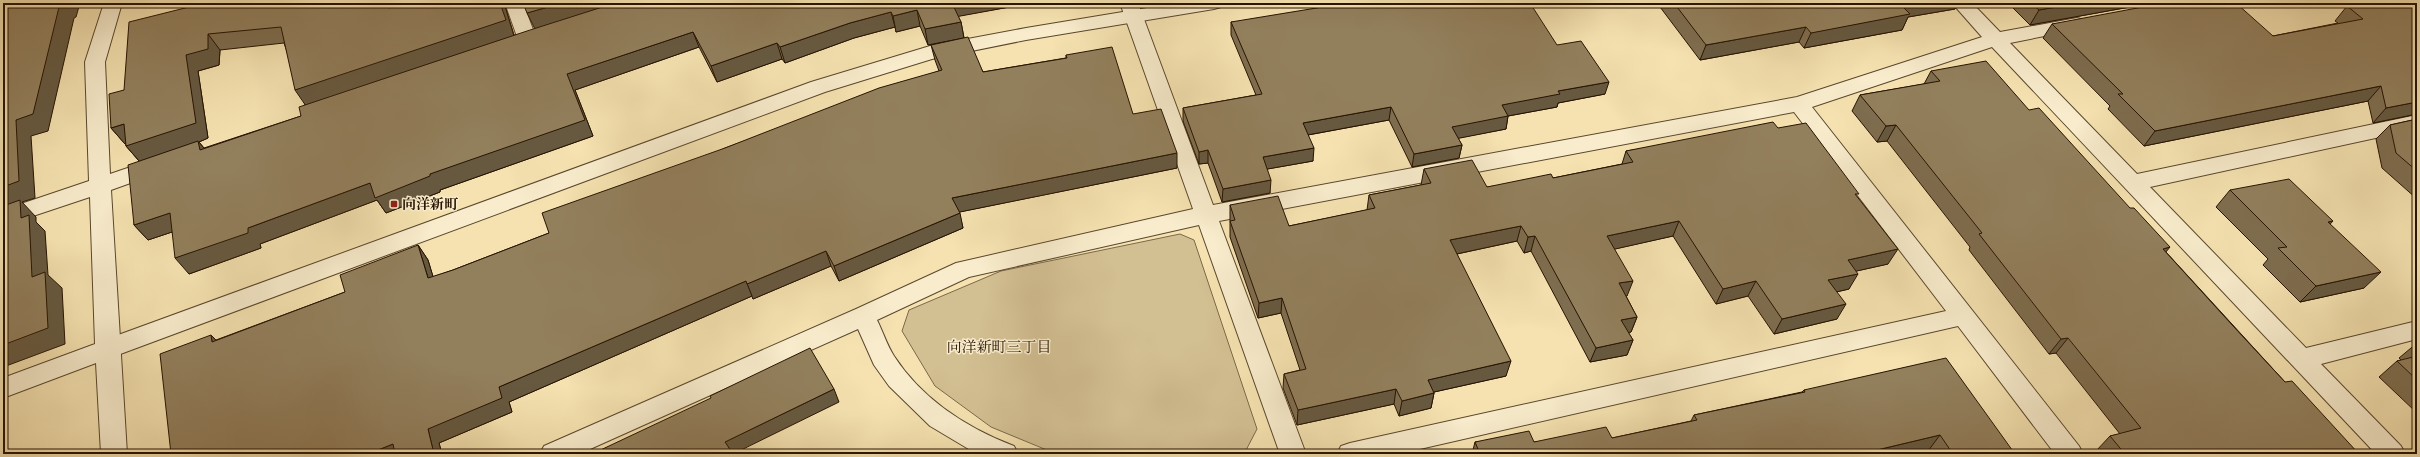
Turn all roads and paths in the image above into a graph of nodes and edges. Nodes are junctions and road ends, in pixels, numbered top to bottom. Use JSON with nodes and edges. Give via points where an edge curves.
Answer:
{"nodes":[{"id":1,"x":113,"y":3,"type":"edge"},
{"id":2,"x":514,"y":3,"type":"edge"},
{"id":3,"x":1214,"y":3,"type":"edge"},
{"id":4,"x":1960,"y":3,"type":"edge"},
{"id":5,"x":1132,"y":10,"type":"edge"},
{"id":6,"x":2095,"y":21,"type":"edge"},
{"id":7,"x":1996,"y":39,"type":"junction"},
{"id":8,"x":527,"y":40,"type":"edge"},
{"id":9,"x":1799,"y":104,"type":"junction"},
{"id":10,"x":2417,"y":122,"type":"edge"},
{"id":11,"x":176,"y":160,"type":"edge"},
{"id":12,"x":2132,"y":183,"type":"junction"},
{"id":13,"x":101,"y":185,"type":"junction"},
{"id":14,"x":1205,"y":215,"type":"junction"},
{"id":15,"x":3,"y":218,"type":"edge"},
{"id":16,"x":864,"y":316,"type":"junction"},
{"id":17,"x":1963,"y":316,"type":"junction"},
{"id":18,"x":2417,"y":330,"type":"edge"},
{"id":19,"x":106,"y":349,"type":"junction"},
{"id":20,"x":2300,"y":359,"type":"junction"},
{"id":21,"x":3,"y":388,"type":"edge"},
{"id":22,"x":114,"y":454,"type":"edge"},
{"id":23,"x":553,"y":454,"type":"edge"},
{"id":24,"x":1005,"y":454,"type":"edge"},
{"id":25,"x":1293,"y":454,"type":"edge"},
{"id":26,"x":1350,"y":454,"type":"edge"},
{"id":27,"x":2070,"y":454,"type":"edge"},
{"id":28,"x":2392,"y":454,"type":"edge"}],
"edges":[{"from":1,"to":13,"type":"street","via":[[95,62]]},
{"from":2,"to":8,"type":"street"},
{"from":3,"to":5,"type":"street"},
{"from":4,"to":7,"type":"street"},
{"from":5,"to":14,"type":"street"},
{"from":5,"to":19,"type":"street","via":[[930,53],[818,87]]},
{"from":6,"to":7,"type":"street"},
{"from":7,"to":9,"type":"street"},
{"from":7,"to":12,"type":"street"},
{"from":9,"to":14,"type":"street"},
{"from":9,"to":17,"type":"street"},
{"from":10,"to":12,"type":"street"},
{"from":11,"to":13,"type":"street"},
{"from":12,"to":20,"type":"street"},
{"from":13,"to":15,"type":"street"},
{"from":13,"to":19,"type":"street"},
{"from":14,"to":16,"type":"street","via":[[964,269]]},
{"from":14,"to":25,"type":"street"},
{"from":16,"to":23,"type":"street"},
{"from":16,"to":24,"type":"street","via":[[886,363],[920,405],[977,444]]},
{"from":17,"to":26,"type":"street"},
{"from":17,"to":27,"type":"street"},
{"from":18,"to":20,"type":"street"},
{"from":19,"to":21,"type":"street"},
{"from":19,"to":22,"type":"street"},
{"from":20,"to":28,"type":"street"}]}
